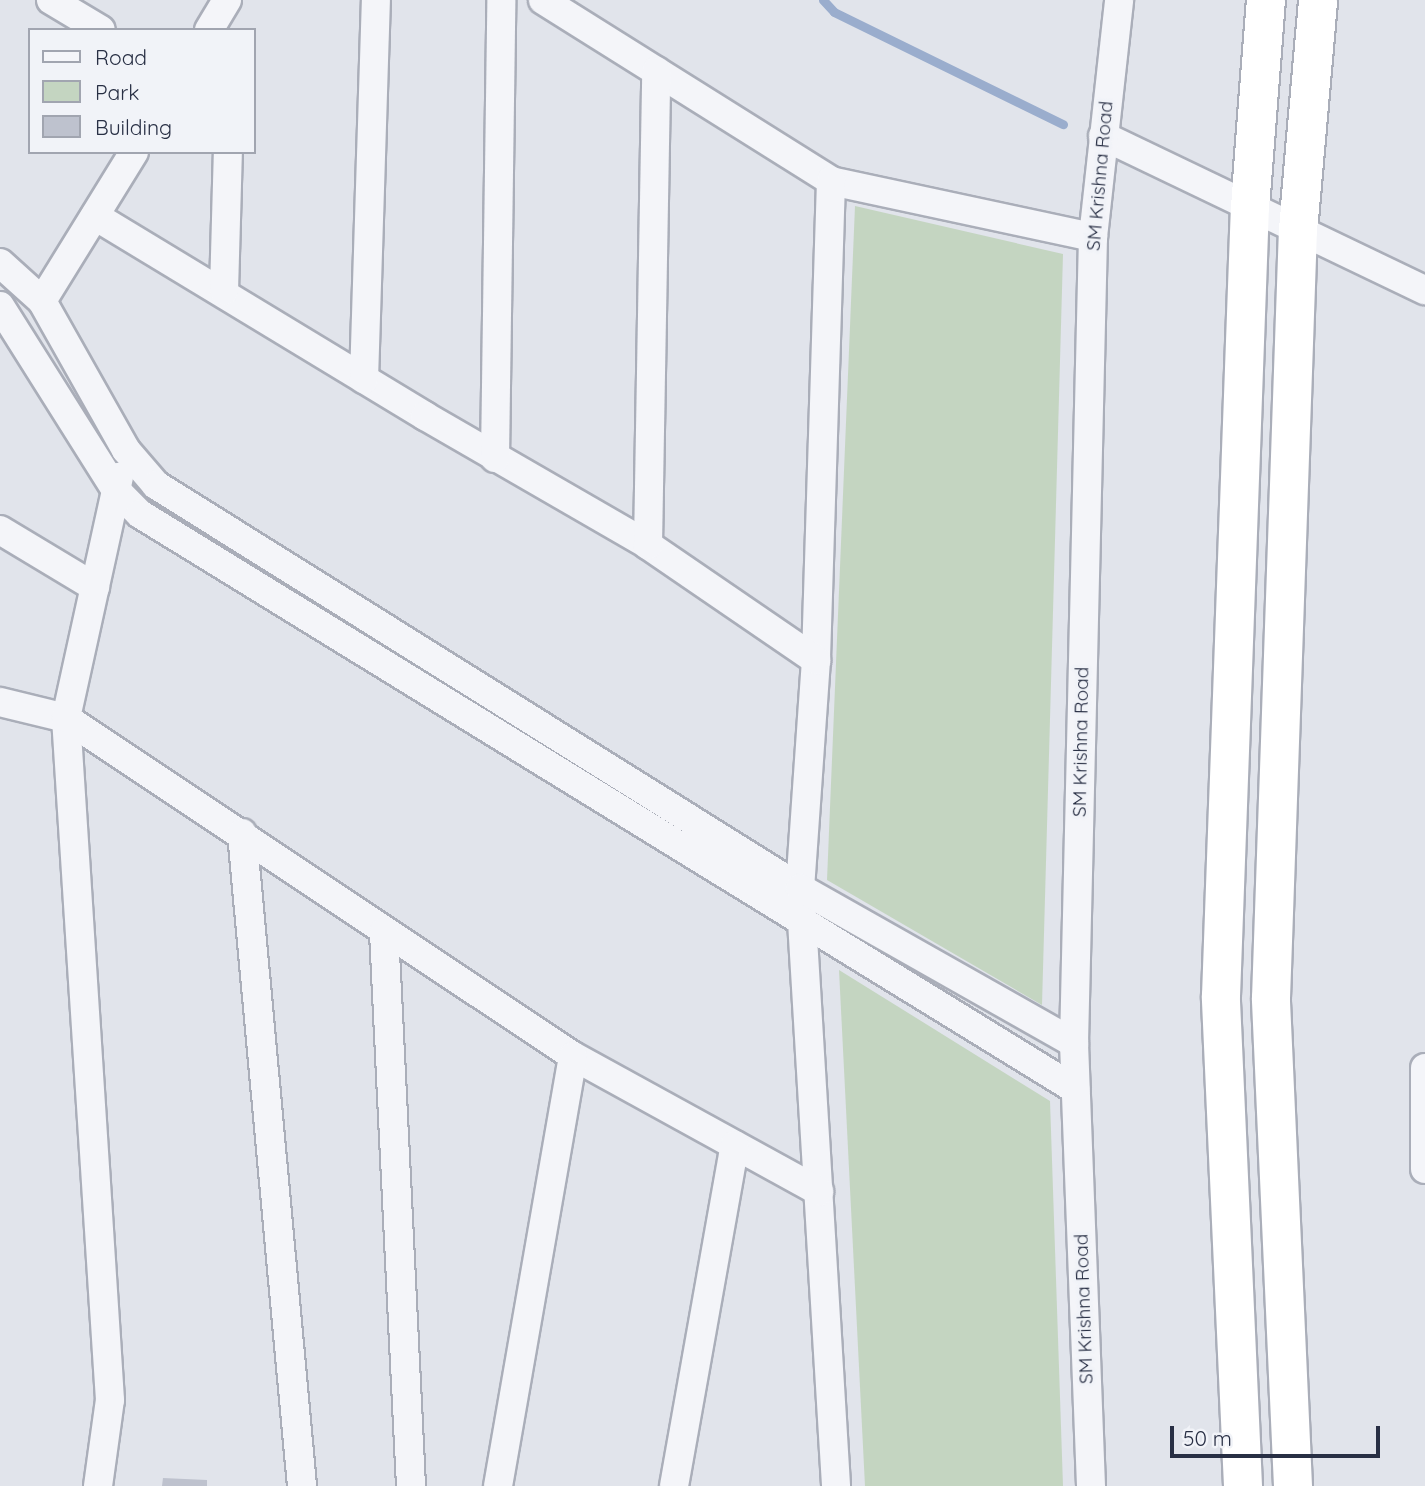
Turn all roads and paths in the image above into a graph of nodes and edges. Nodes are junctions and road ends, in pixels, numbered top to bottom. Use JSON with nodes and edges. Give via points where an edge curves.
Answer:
{"nodes":[{"id":1,"x":51,"y":0,"type":"edge"},
{"id":2,"x":230,"y":0,"type":"edge"},
{"id":3,"x":376,"y":0,"type":"edge"},
{"id":4,"x":501,"y":0,"type":"edge"},
{"id":5,"x":543,"y":0,"type":"edge"},
{"id":6,"x":1119,"y":0,"type":"edge"},
{"id":7,"x":1266,"y":0,"type":"edge"},
{"id":8,"x":1318,"y":0,"type":"edge"},
{"id":9,"x":98,"y":28,"type":"edge"},
{"id":10,"x":210,"y":28,"type":"edge"},
{"id":11,"x":231,"y":28,"type":"edge"},
{"id":12,"x":656,"y":71,"type":"junction"},
{"id":13,"x":1103,"y":136,"type":"junction"},
{"id":14,"x":133,"y":154,"type":"edge"},
{"id":15,"x":228,"y":154,"type":"edge"},
{"id":16,"x":831,"y":181,"type":"junction"},
{"id":17,"x":1250,"y":207,"type":"junction"},
{"id":18,"x":95,"y":216,"type":"junction"},
{"id":19,"x":1298,"y":230,"type":"junction"},
{"id":20,"x":1093,"y":237,"type":"junction"},
{"id":21,"x":0,"y":263,"type":"edge"},
{"id":22,"x":1425,"y":290,"type":"edge"},
{"id":23,"x":224,"y":292,"type":"junction"},
{"id":24,"x":42,"y":301,"type":"junction"},
{"id":25,"x":0,"y":306,"type":"edge"},
{"id":26,"x":364,"y":379,"type":"junction"},
{"id":27,"x":126,"y":450,"type":"junction"},
{"id":28,"x":495,"y":458,"type":"junction"},
{"id":29,"x":116,"y":490,"type":"junction"},
{"id":30,"x":0,"y":530,"type":"edge"},
{"id":31,"x":648,"y":545,"type":"junction"},
{"id":32,"x":95,"y":587,"type":"junction"},
{"id":33,"x":816,"y":660,"type":"junction"},
{"id":34,"x":0,"y":702,"type":"edge"},
{"id":35,"x":66,"y":718,"type":"junction"},
{"id":36,"x":242,"y":833,"type":"junction"},
{"id":37,"x":800,"y":888,"type":"junction"},
{"id":38,"x":802,"y":924,"type":"junction"},
{"id":39,"x":384,"y":932,"type":"junction"},
{"id":40,"x":1074,"y":1043,"type":"junction"},
{"id":41,"x":573,"y":1056,"type":"junction"},
{"id":42,"x":1425,"y":1068,"type":"edge"},
{"id":43,"x":1075,"y":1089,"type":"junction"},
{"id":44,"x":734,"y":1145,"type":"junction"},
{"id":45,"x":1425,"y":1169,"type":"edge"},
{"id":46,"x":819,"y":1191,"type":"junction"},
{"id":47,"x":98,"y":1486,"type":"edge"},
{"id":48,"x":302,"y":1486,"type":"edge"},
{"id":49,"x":411,"y":1486,"type":"edge"},
{"id":50,"x":498,"y":1486,"type":"edge"},
{"id":51,"x":674,"y":1486,"type":"edge"},
{"id":52,"x":836,"y":1486,"type":"edge"},
{"id":53,"x":1091,"y":1486,"type":"edge"},
{"id":54,"x":1243,"y":1486,"type":"edge"},
{"id":55,"x":1293,"y":1486,"type":"edge"}],
"edges":[{"from":1,"to":9,"type":"street"},
{"from":2,"to":10,"type":"street"},
{"from":2,"to":11,"type":"street"},
{"from":3,"to":26,"type":"street"},
{"from":4,"to":28,"type":"street"},
{"from":5,"to":12,"type":"street"},
{"from":6,"to":13,"type":"street","name":"SM Krishna Road"},
{"from":7,"to":17,"type":"highway"},
{"from":8,"to":19,"type":"highway"},
{"from":12,"to":16,"type":"street"},
{"from":12,"to":31,"type":"street"},
{"from":13,"to":17,"type":"street"},
{"from":13,"to":20,"type":"street","name":"SM Krishna Road"},
{"from":14,"to":18,"type":"street"},
{"from":15,"to":23,"type":"street"},
{"from":16,"to":20,"type":"street"},
{"from":16,"to":33,"type":"street"},
{"from":17,"to":19,"type":"street"},
{"from":17,"to":54,"type":"highway","via":[[1221,996]]},
{"from":18,"to":23,"type":"street"},
{"from":18,"to":24,"type":"street"},
{"from":19,"to":22,"type":"street"},
{"from":19,"to":55,"type":"highway","via":[[1270,998]]},
{"from":20,"to":40,"type":"street","name":"SM Krishna Road"},
{"from":21,"to":24,"type":"street"},
{"from":23,"to":26,"type":"street"},
{"from":24,"to":27,"type":"street"},
{"from":25,"to":29,"type":"street"},
{"from":26,"to":28,"type":"street"},
{"from":27,"to":29,"type":"street"},
{"from":27,"to":37,"type":"street","via":[[156,485]]},
{"from":28,"to":31,"type":"street"},
{"from":29,"to":32,"type":"street"},
{"from":29,"to":38,"type":"street","via":[[140,514]]},
{"from":30,"to":32,"type":"street"},
{"from":31,"to":33,"type":"street"},
{"from":32,"to":35,"type":"street"},
{"from":33,"to":37,"type":"street"},
{"from":34,"to":35,"type":"street"},
{"from":35,"to":36,"type":"street"},
{"from":35,"to":47,"type":"street","via":[[110,1400]]},
{"from":36,"to":39,"type":"street"},
{"from":36,"to":48,"type":"street"},
{"from":37,"to":38,"type":"street"},
{"from":37,"to":40,"type":"street"},
{"from":38,"to":43,"type":"street"},
{"from":38,"to":46,"type":"street"},
{"from":39,"to":41,"type":"street"},
{"from":39,"to":49,"type":"street"},
{"from":40,"to":43,"type":"street","name":"SM Krishna Road"},
{"from":41,"to":44,"type":"street"},
{"from":41,"to":50,"type":"street"},
{"from":42,"to":45,"type":"street"},
{"from":43,"to":53,"type":"street","name":"SM Krishna Road"},
{"from":44,"to":46,"type":"street"},
{"from":44,"to":51,"type":"street"},
{"from":46,"to":52,"type":"street"}]}
